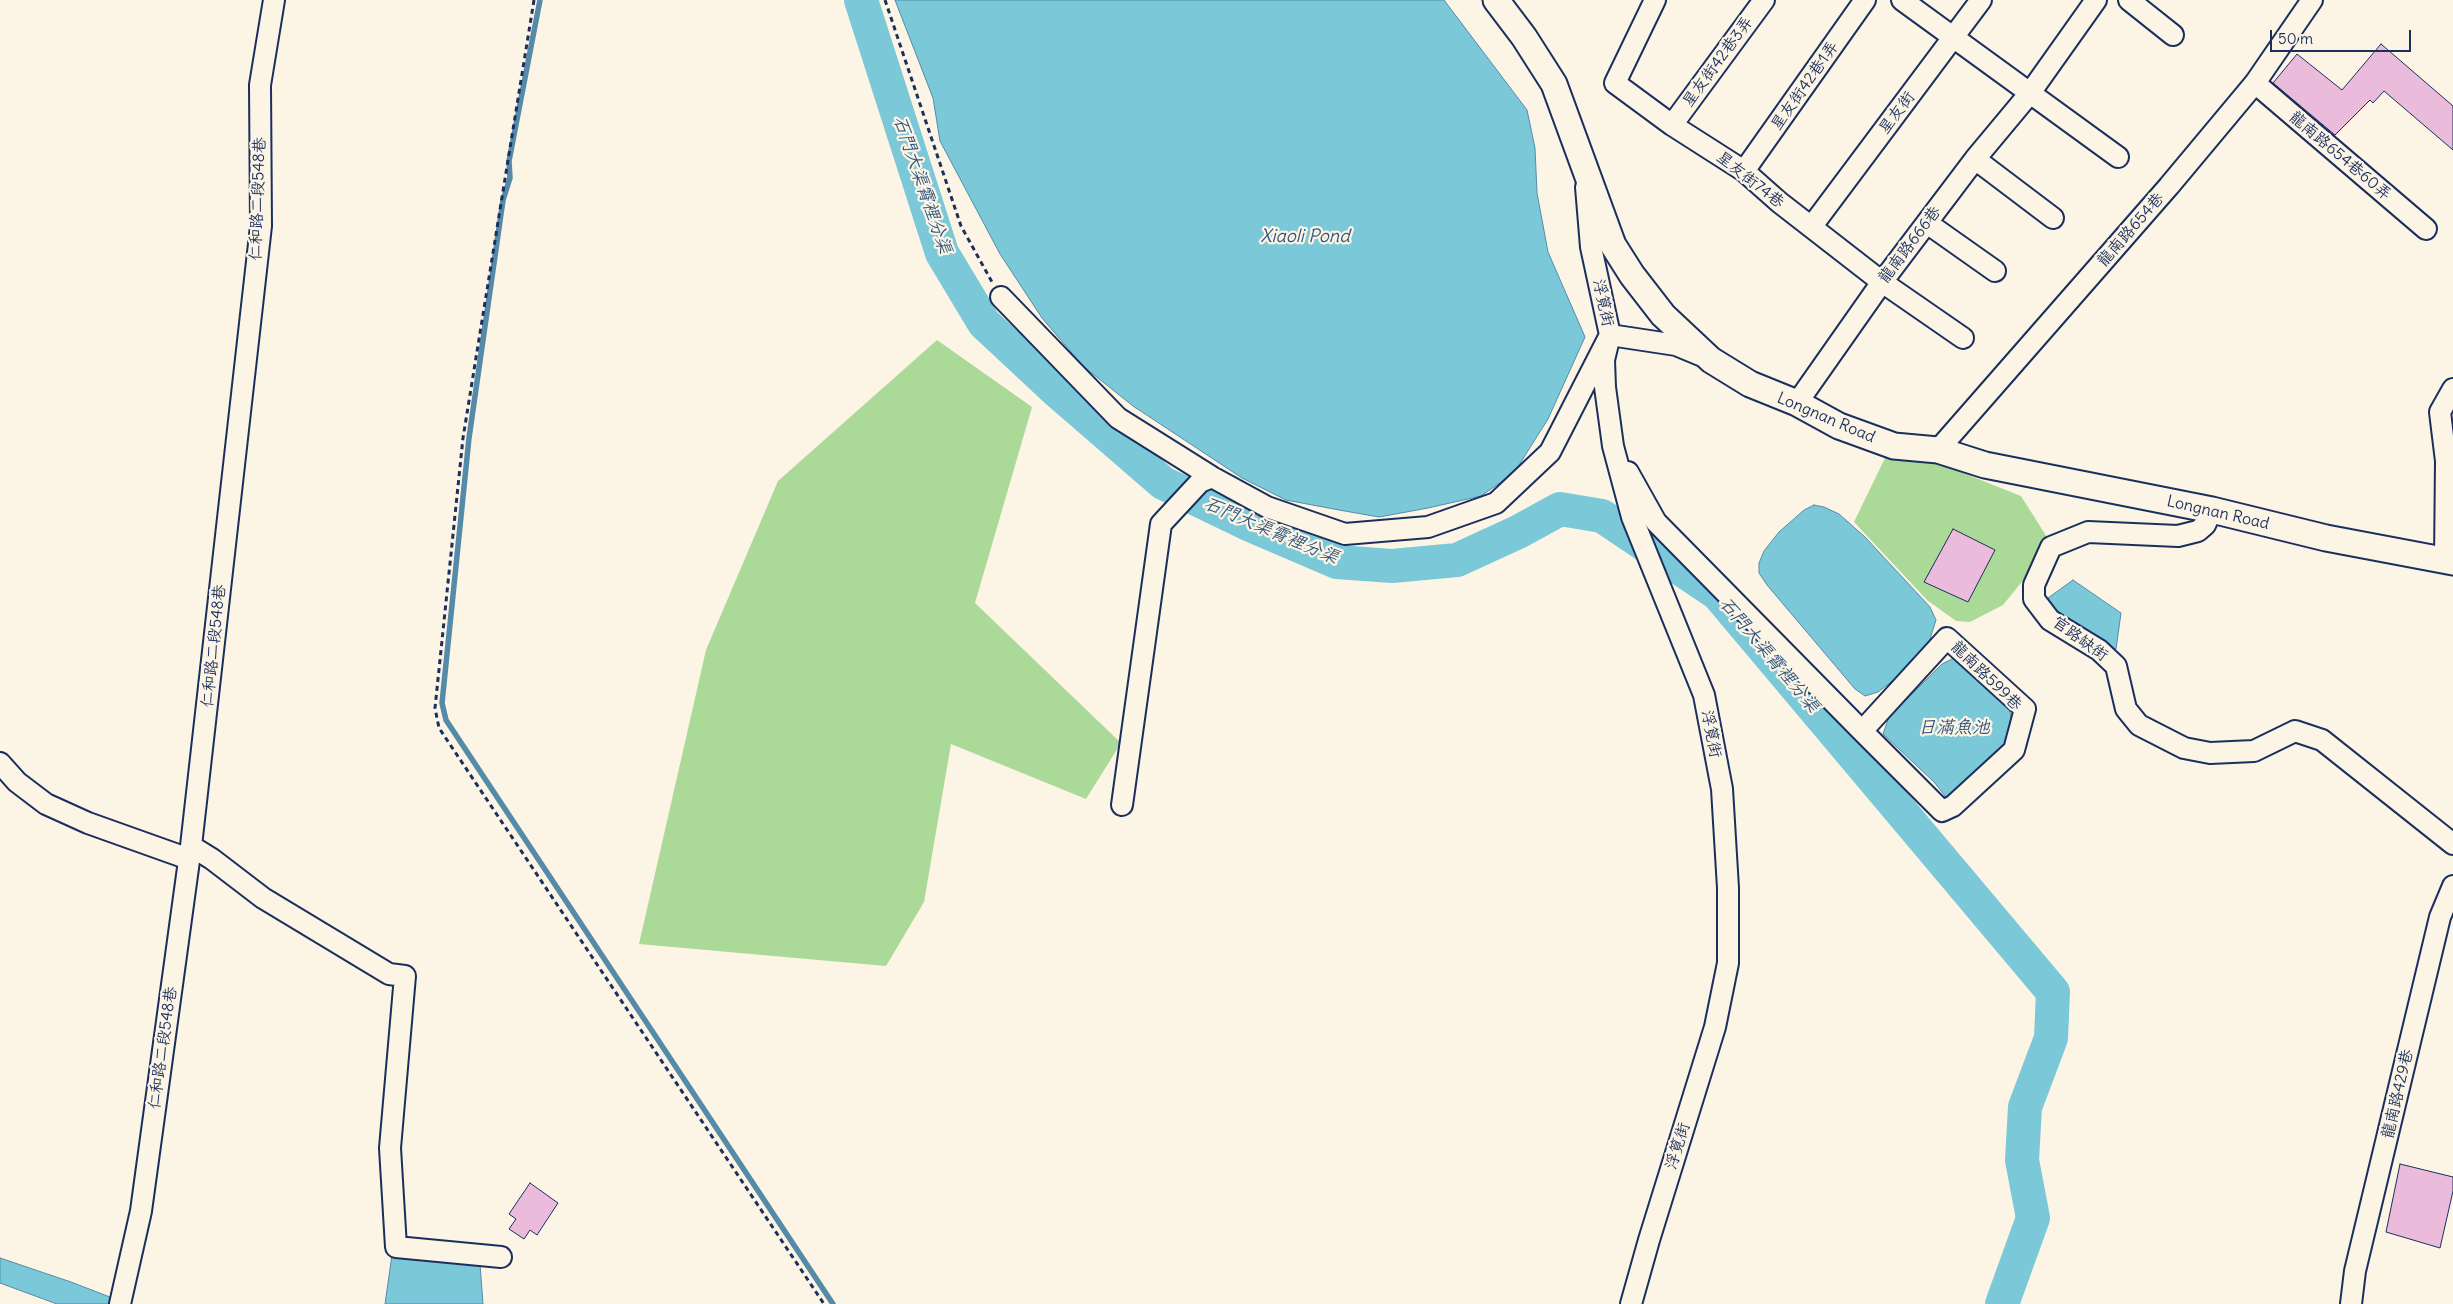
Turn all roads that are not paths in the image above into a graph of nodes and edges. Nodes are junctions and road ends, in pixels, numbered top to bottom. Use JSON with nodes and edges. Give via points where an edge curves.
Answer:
{"nodes":[{"id":1,"x":274,"y":0,"type":"edge"},
{"id":2,"x":1496,"y":0,"type":"edge"},
{"id":3,"x":1655,"y":0,"type":"edge"},
{"id":4,"x":1764,"y":0,"type":"edge"},
{"id":5,"x":1865,"y":0,"type":"edge"},
{"id":6,"x":1902,"y":0,"type":"edge"},
{"id":7,"x":1980,"y":0,"type":"edge"},
{"id":8,"x":2096,"y":0,"type":"edge"},
{"id":9,"x":2130,"y":0,"type":"edge"},
{"id":10,"x":2312,"y":0,"type":"edge"},
{"id":11,"x":2173,"y":35,"type":"dead end"},
{"id":12,"x":1954,"y":38,"type":"junction"},
{"id":13,"x":2255,"y":83,"type":"junction"},
{"id":14,"x":2030,"y":93,"type":"junction"},
{"id":15,"x":1672,"y":125,"type":"junction"},
{"id":16,"x":2118,"y":157,"type":"dead end"},
{"id":17,"x":1975,"y":159,"type":"junction"},
{"id":18,"x":1584,"y":170,"type":"junction"},
{"id":19,"x":1744,"y":171,"type":"junction"},
{"id":20,"x":2053,"y":218,"type":"dead end"},
{"id":21,"x":1927,"y":223,"type":"junction"},
{"id":22,"x":1812,"y":226,"type":"junction"},
{"id":23,"x":2426,"y":229,"type":"dead end"},
{"id":24,"x":1995,"y":271,"type":"dead end"},
{"id":25,"x":1882,"y":282,"type":"junction"},
{"id":26,"x":1001,"y":297,"type":"road end"},
{"id":27,"x":1610,"y":335,"type":"junction"},
{"id":28,"x":1963,"y":338,"type":"dead end"},
{"id":29,"x":1711,"y":360,"type":"junction"},
{"id":30,"x":2453,"y":389,"type":"edge"},
{"id":31,"x":1797,"y":404,"type":"junction"},
{"id":32,"x":1613,"y":446,"type":"junction"},
{"id":33,"x":1938,"y":450,"type":"junction"},
{"id":34,"x":1206,"y":479,"type":"junction"},
{"id":35,"x":2212,"y":510,"type":"junction"},
{"id":36,"x":2449,"y":561,"type":"edge"},
{"id":37,"x":1862,"y":730,"type":"junction"},
{"id":38,"x":0,"y":764,"type":"edge"},
{"id":39,"x":1122,"y":805,"type":"dead end"},
{"id":40,"x":2453,"y":844,"type":"edge"},
{"id":41,"x":190,"y":853,"type":"junction"},
{"id":42,"x":2453,"y":886,"type":"edge"},
{"id":43,"x":501,"y":1257,"type":"dead end"},
{"id":44,"x":121,"y":1297,"type":"edge"},
{"id":45,"x":1631,"y":1304,"type":"edge"},
{"id":46,"x":2351,"y":1304,"type":"edge"}],
"edges":[{"from":1,"to":41,"type":"street","name":"仁和路二段548巷","via":[[260,85],[261,226]]},
{"from":2,"to":18,"type":"main road","name":"Longnan Road","via":[[1554,84]]},
{"from":3,"to":15,"type":"street","name":"星友街74巷","via":[[1615,83]]},
{"from":4,"to":15,"type":"street","name":"星友街42巷3弄"},
{"from":5,"to":19,"type":"street","name":"星友街42巷1弄"},
{"from":6,"to":12,"type":"street"},
{"from":7,"to":12,"type":"street","name":"星友街"},
{"from":8,"to":14,"type":"street","name":"龍南路666巷"},
{"from":9,"to":11,"type":"street"},
{"from":10,"to":13,"type":"street","name":"龍南路654巷"},
{"from":12,"to":14,"type":"street"},
{"from":12,"to":22,"type":"street","name":"星友街"},
{"from":13,"to":23,"type":"street","name":"龍南路654巷60弄"},
{"from":13,"to":33,"type":"street","name":"龍南路654巷"},
{"from":14,"to":16,"type":"street"},
{"from":14,"to":17,"type":"street","name":"龍南路666巷"},
{"from":15,"to":19,"type":"street","name":"星友街74巷"},
{"from":17,"to":20,"type":"street"},
{"from":17,"to":21,"type":"street","name":"龍南路666巷"},
{"from":18,"to":27,"type":"street","name":"浮筧街","via":[[1591,247]]},
{"from":18,"to":29,"type":"main road","name":"Longnan Road","via":[[1613,245],[1632,275],[1664,315]]},
{"from":19,"to":22,"type":"street","name":"星友街74巷"},
{"from":21,"to":24,"type":"street"},
{"from":21,"to":25,"type":"street","name":"龍南路666巷"},
{"from":22,"to":25,"type":"street","name":"星友街74巷"},
{"from":25,"to":28,"type":"street","name":"星友街74巷"},
{"from":25,"to":31,"type":"street","name":"龍南路666巷"},
{"from":26,"to":34,"type":"street","via":[[1118,418]]},
{"from":27,"to":29,"type":"street","via":[[1676,345]]},
{"from":27,"to":32,"type":"street","name":"浮筧街","via":[[1604,360]]},
{"from":27,"to":34,"type":"street","via":[[1550,452],[1496,503],[1428,527],[1345,534],[1267,507]]},
{"from":29,"to":31,"type":"main road","name":"Longnan Road","via":[[1750,384]]},
{"from":30,"to":36,"type":"street","via":[[2440,412],[2446,461]]},
{"from":31,"to":33,"type":"main road","name":"Longnan Road","via":[[1838,426],[1894,446]]},
{"from":32,"to":37,"type":"street","name":"龍南路599巷","via":[[1656,522]]},
{"from":32,"to":45,"type":"street","name":"浮筧街","via":[[1632,517],[1704,694],[1722,789],[1728,888],[1728,963],[1715,1027]]},
{"from":33,"to":35,"type":"main road","name":"Longnan Road","via":[[1985,465]]},
{"from":34,"to":39,"type":"street","via":[[1161,524]]},
{"from":35,"to":36,"type":"main road","name":"Longnan Road","via":[[2326,538]]},
{"from":35,"to":40,"type":"street","name":"官路缺街","via":[[2205,525],[2178,536],[2088,532],[2051,547],[2034,585],[2034,600],[2050,620],[2099,650],[2116,666],[2126,709],[2139,725],[2184,748],[2210,753],[2254,751],[2295,731],[2322,740]]},
{"from":37,"to":37,"type":"street","name":"龍南路599巷","via":[[1942,811],[1953,806],[2014,750],[2025,709],[1947,638]]},
{"from":38,"to":41,"type":"street","via":[[46,804],[88,823]]},
{"from":41,"to":43,"type":"street","via":[[212,859],[271,903],[388,974],[405,976],[390,1148],[396,1247]]},
{"from":41,"to":44,"type":"street","name":"仁和路二段548巷","via":[[141,1211]]},
{"from":42,"to":46,"type":"street","name":"龍南路429巷","via":[[2440,917],[2355,1271]]}]}
